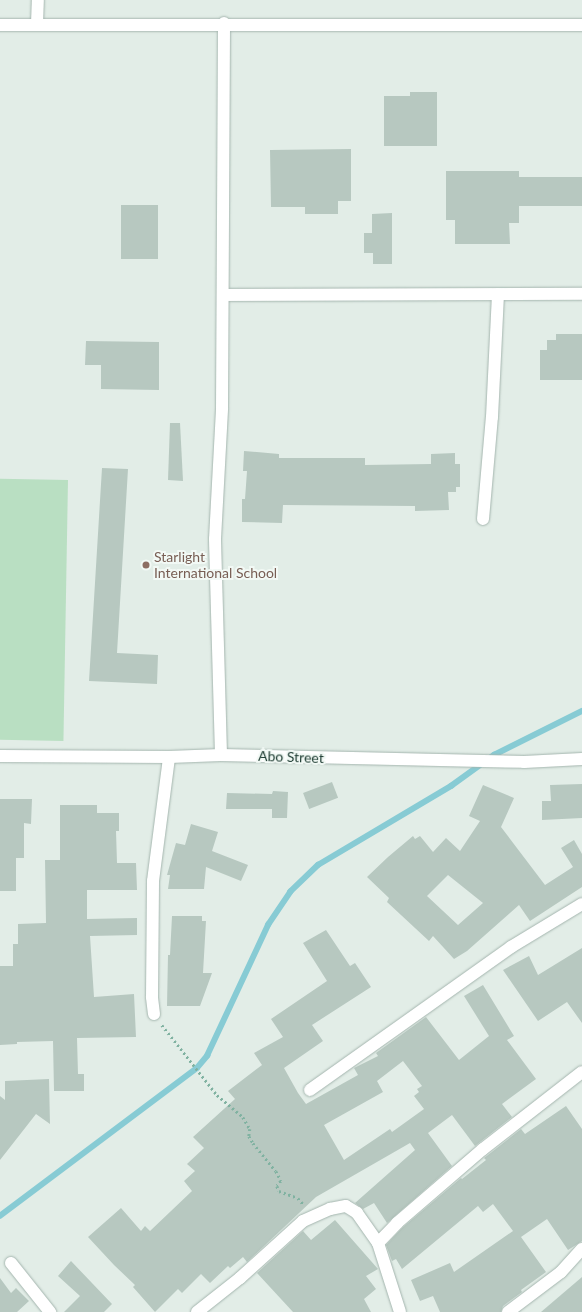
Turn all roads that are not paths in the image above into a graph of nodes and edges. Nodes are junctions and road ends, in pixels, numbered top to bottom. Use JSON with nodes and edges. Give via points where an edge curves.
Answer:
{"nodes":[{"id":1,"x":38,"y":0,"type":"edge"},
{"id":2,"x":0,"y":24,"type":"edge"},
{"id":3,"x":37,"y":24,"type":"junction"},
{"id":4,"x":224,"y":24,"type":"junction"},
{"id":5,"x":582,"y":25,"type":"edge"},
{"id":6,"x":498,"y":294,"type":"junction"},
{"id":7,"x":582,"y":294,"type":"edge"},
{"id":8,"x":223,"y":295,"type":"junction"},
{"id":9,"x":484,"y":519,"type":"dead end"},
{"id":10,"x":221,"y":755,"type":"junction"},
{"id":11,"x":0,"y":756,"type":"edge"},
{"id":12,"x":170,"y":757,"type":"junction"},
{"id":13,"x":582,"y":759,"type":"edge"},
{"id":14,"x":582,"y":904,"type":"edge"},
{"id":15,"x":154,"y":1014,"type":"road end"},
{"id":16,"x":582,"y":1072,"type":"edge"},
{"id":17,"x":310,"y":1090,"type":"dead end"},
{"id":18,"x":378,"y":1243,"type":"junction"},
{"id":19,"x":582,"y":1249,"type":"edge"},
{"id":20,"x":12,"y":1263,"type":"dead end"},
{"id":21,"x":50,"y":1312,"type":"edge"},
{"id":22,"x":197,"y":1312,"type":"edge"},
{"id":23,"x":400,"y":1312,"type":"edge"},
{"id":24,"x":508,"y":1312,"type":"edge"}],
"edges":[{"from":1,"to":3,"type":"street"},
{"from":2,"to":3,"type":"street"},
{"from":3,"to":4,"type":"street"},
{"from":4,"to":5,"type":"street"},
{"from":4,"to":8,"type":"street"},
{"from":6,"to":7,"type":"street"},
{"from":6,"to":8,"type":"street"},
{"from":6,"to":9,"type":"street"},
{"from":8,"to":10,"type":"street","via":[[222,408],[215,539]]},
{"from":10,"to":12,"type":"street","name":"Abo Street"},
{"from":10,"to":13,"type":"street","name":"Abo Street","via":[[524,762]]},
{"from":11,"to":12,"type":"street","name":"Abo Street"},
{"from":12,"to":15,"type":"street","via":[[153,881]]},
{"from":14,"to":17,"type":"street","via":[[511,947]]},
{"from":16,"to":18,"type":"street","via":[[483,1149],[397,1223]]},
{"from":18,"to":22,"type":"street","via":[[357,1213],[346,1206],[330,1209],[304,1221]]},
{"from":18,"to":23,"type":"street"},
{"from":19,"to":24,"type":"street","via":[[561,1272]]},
{"from":20,"to":21,"type":"street"}]}
